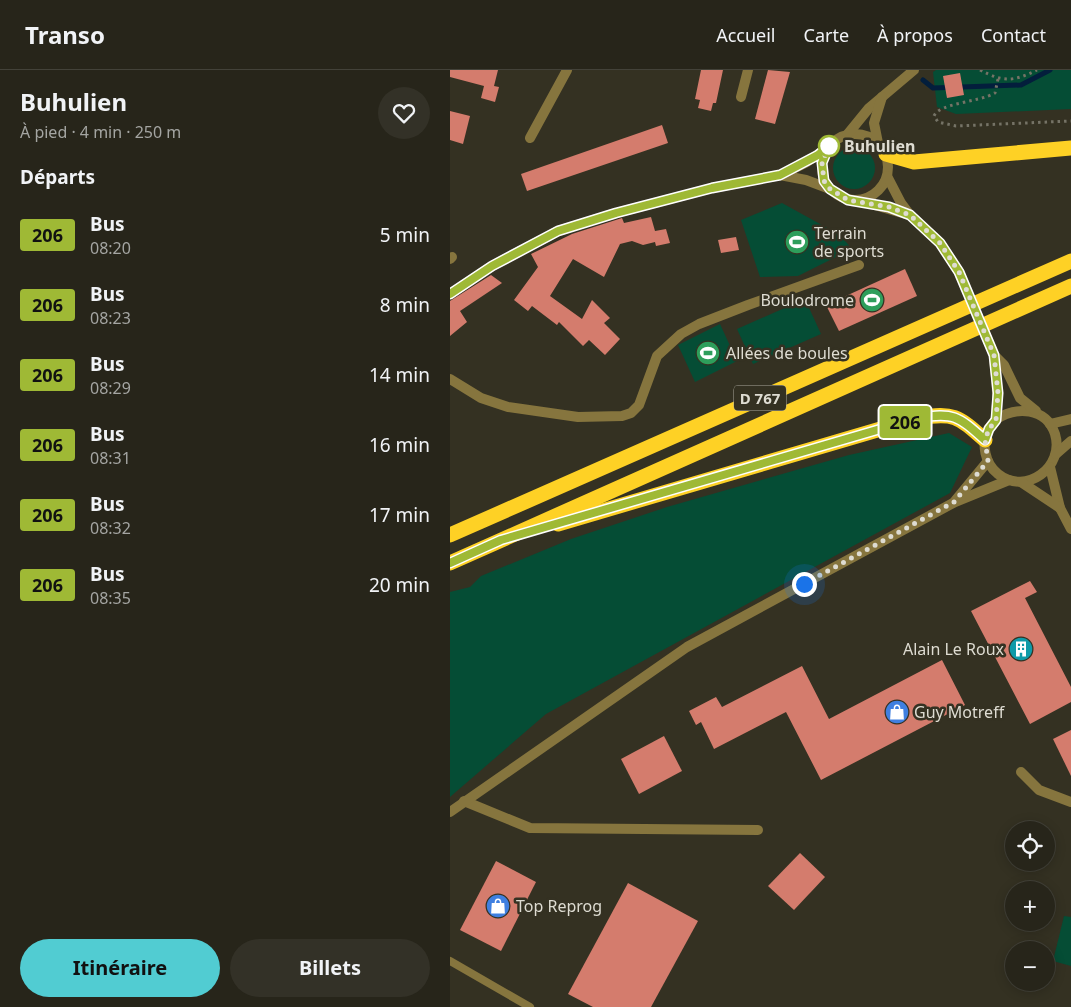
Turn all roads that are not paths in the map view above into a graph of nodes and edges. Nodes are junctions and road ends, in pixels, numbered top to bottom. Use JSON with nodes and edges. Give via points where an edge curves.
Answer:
{"nodes":[{"id":1,"x":568,"y":70,"type":"edge"},
{"id":2,"x":748,"y":70,"type":"edge"},
{"id":3,"x":914,"y":70,"type":"edge"},
{"id":4,"x":882,"y":96,"type":"junction"},
{"id":5,"x":741,"y":97,"type":"dead end"},
{"id":6,"x":847,"y":135,"type":"junction"},
{"id":7,"x":530,"y":138,"type":"dead end"},
{"id":8,"x":829,"y":146,"type":"junction"},
{"id":9,"x":882,"y":148,"type":"junction"},
{"id":10,"x":1071,"y":148,"type":"edge"},
{"id":11,"x":780,"y":175,"type":"junction"},
{"id":12,"x":887,"y":176,"type":"junction"},
{"id":13,"x":830,"y":189,"type":"junction"},
{"id":14,"x":859,"y":200,"type":"junction"},
{"id":15,"x":910,"y":215,"type":"junction"},
{"id":16,"x":1071,"y":261,"type":"edge"},
{"id":17,"x":859,"y":265,"type":"dead end"},
{"id":18,"x":1071,"y":286,"type":"edge"},
{"id":19,"x":450,"y":294,"type":"edge"},
{"id":20,"x":994,"y":355,"type":"junction"},
{"id":21,"x":450,"y":379,"type":"edge"},
{"id":22,"x":1042,"y":416,"type":"junction"},
{"id":23,"x":1071,"y":419,"type":"edge"},
{"id":24,"x":996,"y":420,"type":"junction"},
{"id":25,"x":1050,"y":424,"type":"junction"},
{"id":26,"x":985,"y":440,"type":"junction"},
{"id":27,"x":1071,"y":441,"type":"edge"},
{"id":28,"x":1056,"y":454,"type":"junction"},
{"id":29,"x":988,"y":461,"type":"junction"},
{"id":30,"x":1050,"y":467,"type":"junction"},
{"id":31,"x":1009,"y":480,"type":"junction"},
{"id":32,"x":1021,"y":482,"type":"junction"},
{"id":33,"x":954,"y":502,"type":"junction"},
{"id":34,"x":1060,"y":508,"type":"junction"},
{"id":35,"x":1071,"y":529,"type":"edge"},
{"id":36,"x":450,"y":536,"type":"edge"},
{"id":37,"x":501,"y":540,"type":"junction"},
{"id":38,"x":450,"y":563,"type":"edge"},
{"id":39,"x":1021,"y":772,"type":"dead end"},
{"id":40,"x":464,"y":801,"type":"junction"},
{"id":41,"x":1071,"y":802,"type":"edge"},
{"id":42,"x":450,"y":812,"type":"edge"},
{"id":43,"x":758,"y":830,"type":"dead end"},
{"id":44,"x":450,"y":961,"type":"edge"},
{"id":45,"x":530,"y":1007,"type":"edge"}],
"edges":[{"from":1,"to":7,"type":"street"},
{"from":2,"to":5,"type":"street"},
{"from":3,"to":4,"type":"street"},
{"from":4,"to":6,"type":"street"},
{"from":4,"to":9,"type":"street","via":[[874,123]]},
{"from":6,"to":8,"type":"street"},
{"from":6,"to":9,"type":"street","via":[[869,137]]},
{"from":8,"to":11,"type":"street"},
{"from":8,"to":13,"type":"street","via":[[822,163],[824,181]]},
{"from":9,"to":10,"type":"highway","via":[[914,162]]},
{"from":9,"to":12,"type":"street"},
{"from":11,"to":13,"type":"street"},
{"from":11,"to":19,"type":"street","via":[[712,188],[558,231],[492,266]]},
{"from":12,"to":14,"type":"street","via":[[877,193]]},
{"from":12,"to":15,"type":"street"},
{"from":13,"to":14,"type":"street","via":[[848,200]]},
{"from":14,"to":15,"type":"street"},
{"from":15,"to":20,"type":"street","bridge":true,"via":[[940,243],[959,272]]},
{"from":16,"to":36,"type":"highway","number":"D 767"},
{"from":17,"to":21,"type":"street","via":[[748,305],[681,334],[657,356],[639,405],[622,416],[578,417],[508,407],[481,398]]},
{"from":18,"to":37,"type":"highway","number":"D 767"},
{"from":20,"to":22,"type":"street","via":[[1004,365],[1020,398]]},
{"from":20,"to":24,"type":"street","via":[[998,393]]},
{"from":22,"to":24,"type":"street","via":[[1018,410]]},
{"from":22,"to":25,"type":"street"},
{"from":23,"to":25,"type":"street"},
{"from":24,"to":26,"type":"street"},
{"from":25,"to":28,"type":"street","via":[[1056,439]]},
{"from":26,"to":29,"type":"street"},
{"from":26,"to":37,"type":"highway","number":"D 767","via":[[955,417],[941,414],[918,418]]},
{"from":27,"to":28,"type":"street"},
{"from":28,"to":30,"type":"street"},
{"from":29,"to":31,"type":"street","via":[[1000,476]]},
{"from":29,"to":33,"type":"street"},
{"from":30,"to":32,"type":"street","via":[[1042,475]]},
{"from":30,"to":34,"type":"street"},
{"from":31,"to":32,"type":"street"},
{"from":31,"to":33,"type":"street"},
{"from":32,"to":34,"type":"street"},
{"from":33,"to":40,"type":"street","via":[[687,647]]},
{"from":34,"to":35,"type":"street"},
{"from":37,"to":38,"type":"highway","number":"D 767"},
{"from":39,"to":41,"type":"street","via":[[1039,790]]},
{"from":40,"to":42,"type":"street"},
{"from":40,"to":43,"type":"street","via":[[530,828]]},
{"from":44,"to":45,"type":"lane"}]}
